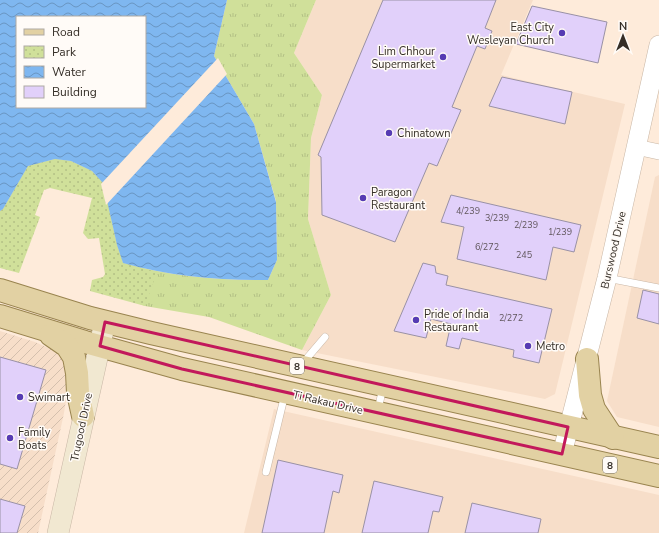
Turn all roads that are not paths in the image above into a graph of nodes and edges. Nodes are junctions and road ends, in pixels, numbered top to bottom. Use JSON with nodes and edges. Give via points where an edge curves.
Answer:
{"nodes":[{"id":1,"x":659,"y":45,"type":"edge"},
{"id":2,"x":636,"y":147,"type":"junction"},
{"id":3,"x":659,"y":152,"type":"edge"},
{"id":4,"x":607,"y":278,"type":"junction"},
{"id":5,"x":659,"y":288,"type":"edge"},
{"id":6,"x":0,"y":290,"type":"edge"},
{"id":7,"x":0,"y":316,"type":"edge"},
{"id":8,"x":105,"y":322,"type":"junction"},
{"id":9,"x":44,"y":330,"type":"junction"},
{"id":10,"x":325,"y":337,"type":"dead end"},
{"id":11,"x":100,"y":346,"type":"junction"},
{"id":12,"x":587,"y":359,"type":"junction"},
{"id":13,"x":299,"y":367,"type":"junction"},
{"id":14,"x":383,"y":386,"type":"junction"},
{"id":15,"x":285,"y":392,"type":"junction"},
{"id":16,"x":377,"y":412,"type":"junction"},
{"id":17,"x":83,"y":416,"type":"junction"},
{"id":18,"x":568,"y":427,"type":"junction"},
{"id":19,"x":613,"y":438,"type":"junction"},
{"id":20,"x":659,"y":447,"type":"edge"},
{"id":21,"x":562,"y":454,"type":"junction"},
{"id":22,"x":266,"y":472,"type":"dead end"},
{"id":23,"x":659,"y":476,"type":"edge"},
{"id":24,"x":58,"y":533,"type":"edge"}],
"edges":[{"from":1,"to":2,"type":"street","name":"Burswood Drive"},
{"from":2,"to":3,"type":"street"},
{"from":2,"to":4,"type":"street","name":"Burswood Drive"},
{"from":4,"to":5,"type":"lane"},
{"from":4,"to":12,"type":"street","name":"Burswood Drive"},
{"from":6,"to":8,"type":"main road","number":"8"},
{"from":7,"to":9,"type":"main road","name":"Ti Rakau Drive","number":"8"},
{"from":8,"to":11,"type":"main road","name":"Trugood Drive"},
{"from":8,"to":13,"type":"main road","number":"8"},
{"from":9,"to":11,"type":"main road","name":"Ti Rakau Drive","number":"8"},
{"from":9,"to":17,"type":"main road","via":[[67,346],[74,357]]},
{"from":10,"to":13,"type":"lane"},
{"from":11,"to":15,"type":"main road","name":"Ti Rakau Drive","number":"8","via":[[182,369]]},
{"from":11,"to":17,"type":"main road","name":"Trugood Drive"},
{"from":12,"to":18,"type":"street","name":"Burswood Drive"},
{"from":12,"to":19,"type":"main road","via":[[594,410]]},
{"from":13,"to":14,"type":"main road","number":"8"},
{"from":14,"to":16,"type":"lane"},
{"from":14,"to":18,"type":"main road","number":"8"},
{"from":15,"to":16,"type":"main road","name":"Ti Rakau Drive","number":"8"},
{"from":15,"to":22,"type":"lane"},
{"from":16,"to":21,"type":"main road","name":"Ti Rakau Drive","number":"8"},
{"from":17,"to":24,"type":"main road","name":"Trugood Drive"},
{"from":18,"to":19,"type":"main road","number":"8"},
{"from":18,"to":21,"type":"street","name":"Burswood Drive"},
{"from":19,"to":20,"type":"main road","number":"8"},
{"from":21,"to":23,"type":"main road","name":"Ti Rakau Drive","number":"8"}]}
